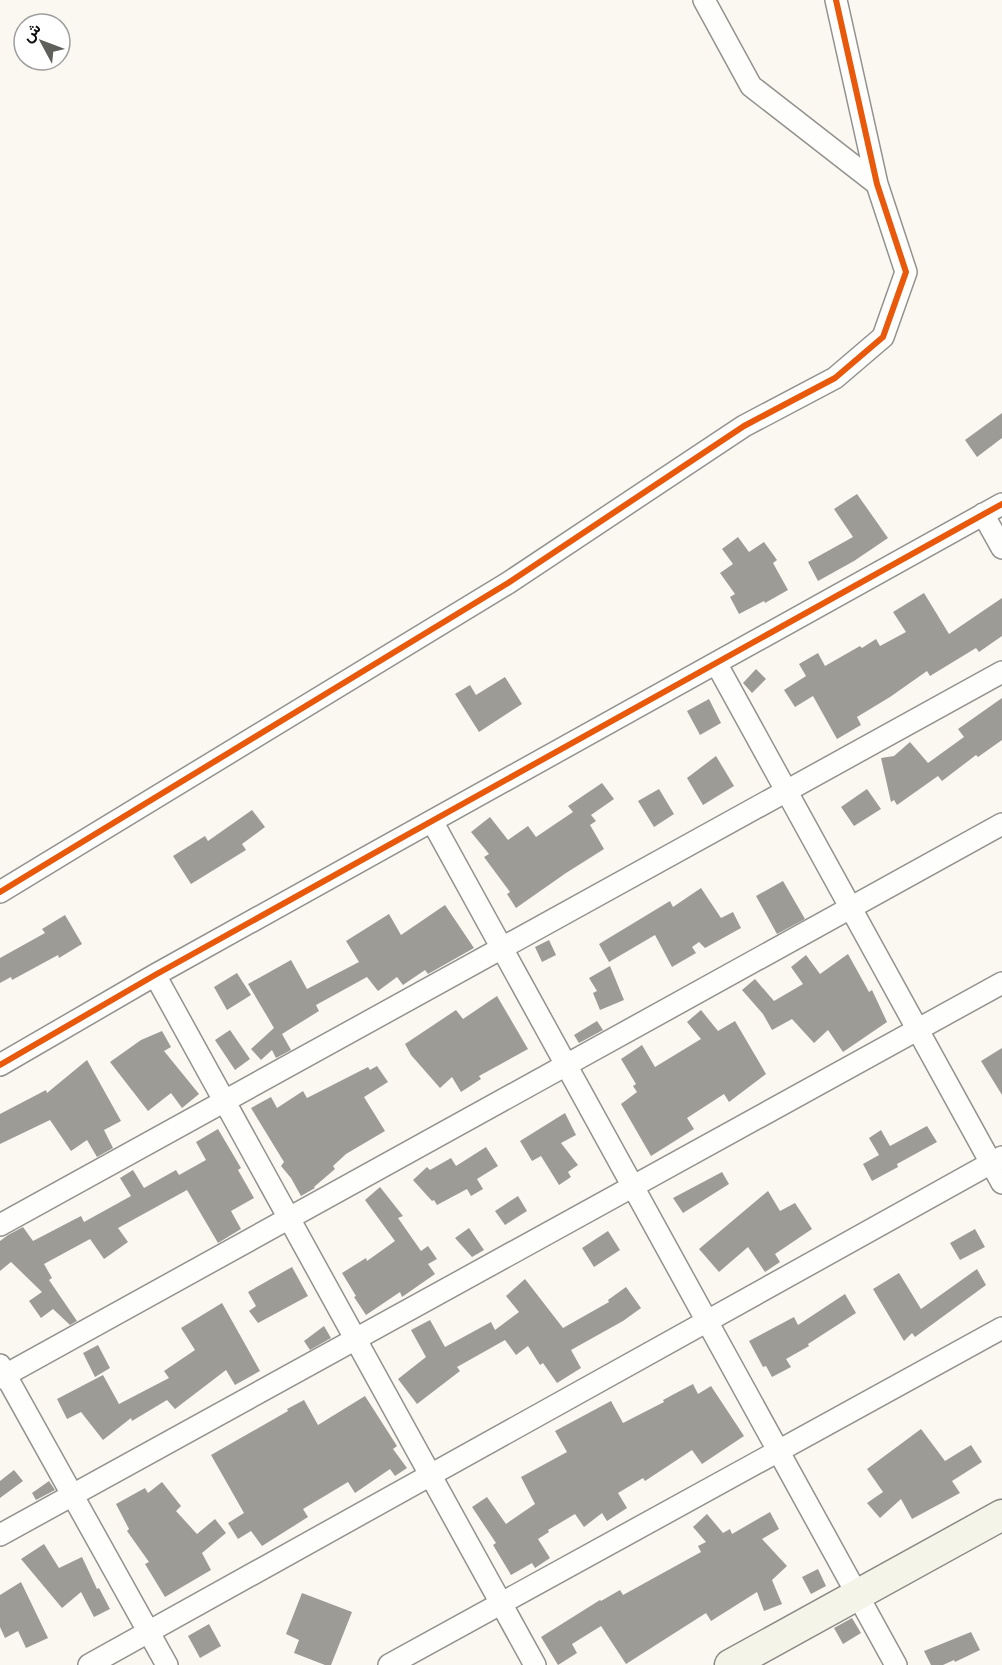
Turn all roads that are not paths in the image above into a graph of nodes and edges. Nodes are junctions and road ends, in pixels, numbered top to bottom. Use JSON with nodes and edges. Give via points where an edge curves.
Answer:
{"nodes":[{"id":1,"x":704,"y":0,"type":"edge"},
{"id":2,"x":836,"y":0,"type":"edge"},
{"id":3,"x":876,"y":184,"type":"junction"},
{"id":4,"x":1002,"y":504,"type":"edge"},
{"id":5,"x":983,"y":514,"type":"junction"},
{"id":6,"x":1002,"y":548,"type":"edge"},
{"id":7,"x":716,"y":663,"type":"junction"},
{"id":8,"x":1002,"y":672,"type":"edge"},
{"id":9,"x":786,"y":791,"type":"junction"},
{"id":10,"x":432,"y":821,"type":"junction"},
{"id":11,"x":1002,"y":824,"type":"edge"},
{"id":12,"x":0,"y":892,"type":"edge"},
{"id":13,"x":850,"y":908,"type":"junction"},
{"id":14,"x":502,"y":948,"type":"junction"},
{"id":15,"x":155,"y":975,"type":"junction"},
{"id":16,"x":1002,"y":983,"type":"edge"},
{"id":17,"x":917,"y":1029,"type":"junction"},
{"id":18,"x":0,"y":1065,"type":"edge"},
{"id":19,"x":566,"y":1065,"type":"junction"},
{"id":20,"x":224,"y":1101,"type":"junction"},
{"id":21,"x":997,"y":1160,"type":"edge"},
{"id":22,"x":1002,"y":1183,"type":"edge"},
{"id":23,"x":633,"y":1186,"type":"junction"},
{"id":24,"x":288,"y":1218,"type":"junction"},
{"id":25,"x":0,"y":1225,"type":"edge"},
{"id":26,"x":707,"y":1321,"type":"junction"},
{"id":27,"x":1002,"y":1328,"type":"edge"},
{"id":28,"x":355,"y":1339,"type":"junction"},
{"id":29,"x":2,"y":1372,"type":"edge"},
{"id":30,"x":778,"y":1451,"type":"junction"},
{"id":31,"x":430,"y":1475,"type":"junction"},
{"id":32,"x":72,"y":1495,"type":"junction"},
{"id":33,"x":1002,"y":1515,"type":"edge"},
{"id":34,"x":0,"y":1535,"type":"edge"},
{"id":35,"x":857,"y":1594,"type":"junction"},
{"id":36,"x":501,"y":1604,"type":"junction"},
{"id":37,"x":148,"y":1632,"type":"junction"},
{"id":38,"x":88,"y":1665,"type":"edge"},
{"id":39,"x":166,"y":1665,"type":"edge"},
{"id":40,"x":389,"y":1665,"type":"edge"},
{"id":41,"x":534,"y":1665,"type":"edge"},
{"id":42,"x":730,"y":1665,"type":"edge"},
{"id":43,"x":896,"y":1665,"type":"edge"}],
"edges":[{"from":1,"to":3,"type":"street","via":[[751,86]]},
{"from":2,"to":3,"type":"street"},
{"from":3,"to":12,"type":"street","via":[[906,272],[883,337],[835,378],[744,426],[508,583]]},
{"from":4,"to":5,"type":"street"},
{"from":5,"to":6,"type":"street"},
{"from":5,"to":7,"type":"street"},
{"from":7,"to":9,"type":"street"},
{"from":7,"to":10,"type":"street"},
{"from":8,"to":9,"type":"street"},
{"from":9,"to":13,"type":"street"},
{"from":9,"to":14,"type":"street"},
{"from":10,"to":14,"type":"street"},
{"from":10,"to":15,"type":"street"},
{"from":11,"to":13,"type":"street"},
{"from":13,"to":17,"type":"street"},
{"from":13,"to":19,"type":"street"},
{"from":14,"to":19,"type":"street"},
{"from":14,"to":20,"type":"street"},
{"from":15,"to":18,"type":"street"},
{"from":15,"to":20,"type":"street"},
{"from":16,"to":17,"type":"street"},
{"from":17,"to":21,"type":"street"},
{"from":17,"to":23,"type":"street"},
{"from":19,"to":23,"type":"street"},
{"from":19,"to":24,"type":"street"},
{"from":20,"to":24,"type":"street"},
{"from":20,"to":25,"type":"street"},
{"from":21,"to":22,"type":"street"},
{"from":21,"to":26,"type":"street"},
{"from":23,"to":26,"type":"street"},
{"from":23,"to":28,"type":"street"},
{"from":24,"to":28,"type":"street"},
{"from":24,"to":29,"type":"street"},
{"from":26,"to":30,"type":"street"},
{"from":26,"to":31,"type":"street"},
{"from":27,"to":30,"type":"street"},
{"from":28,"to":31,"type":"street"},
{"from":28,"to":32,"type":"street"},
{"from":29,"to":32,"type":"street"},
{"from":30,"to":35,"type":"street"},
{"from":30,"to":36,"type":"street"},
{"from":31,"to":36,"type":"street"},
{"from":31,"to":37,"type":"street"},
{"from":32,"to":34,"type":"street"},
{"from":32,"to":37,"type":"street"},
{"from":33,"to":35,"type":"street"},
{"from":35,"to":42,"type":"street"},
{"from":35,"to":43,"type":"street"},
{"from":36,"to":40,"type":"street"},
{"from":36,"to":41,"type":"street"},
{"from":37,"to":38,"type":"street"},
{"from":37,"to":39,"type":"street"}]}
